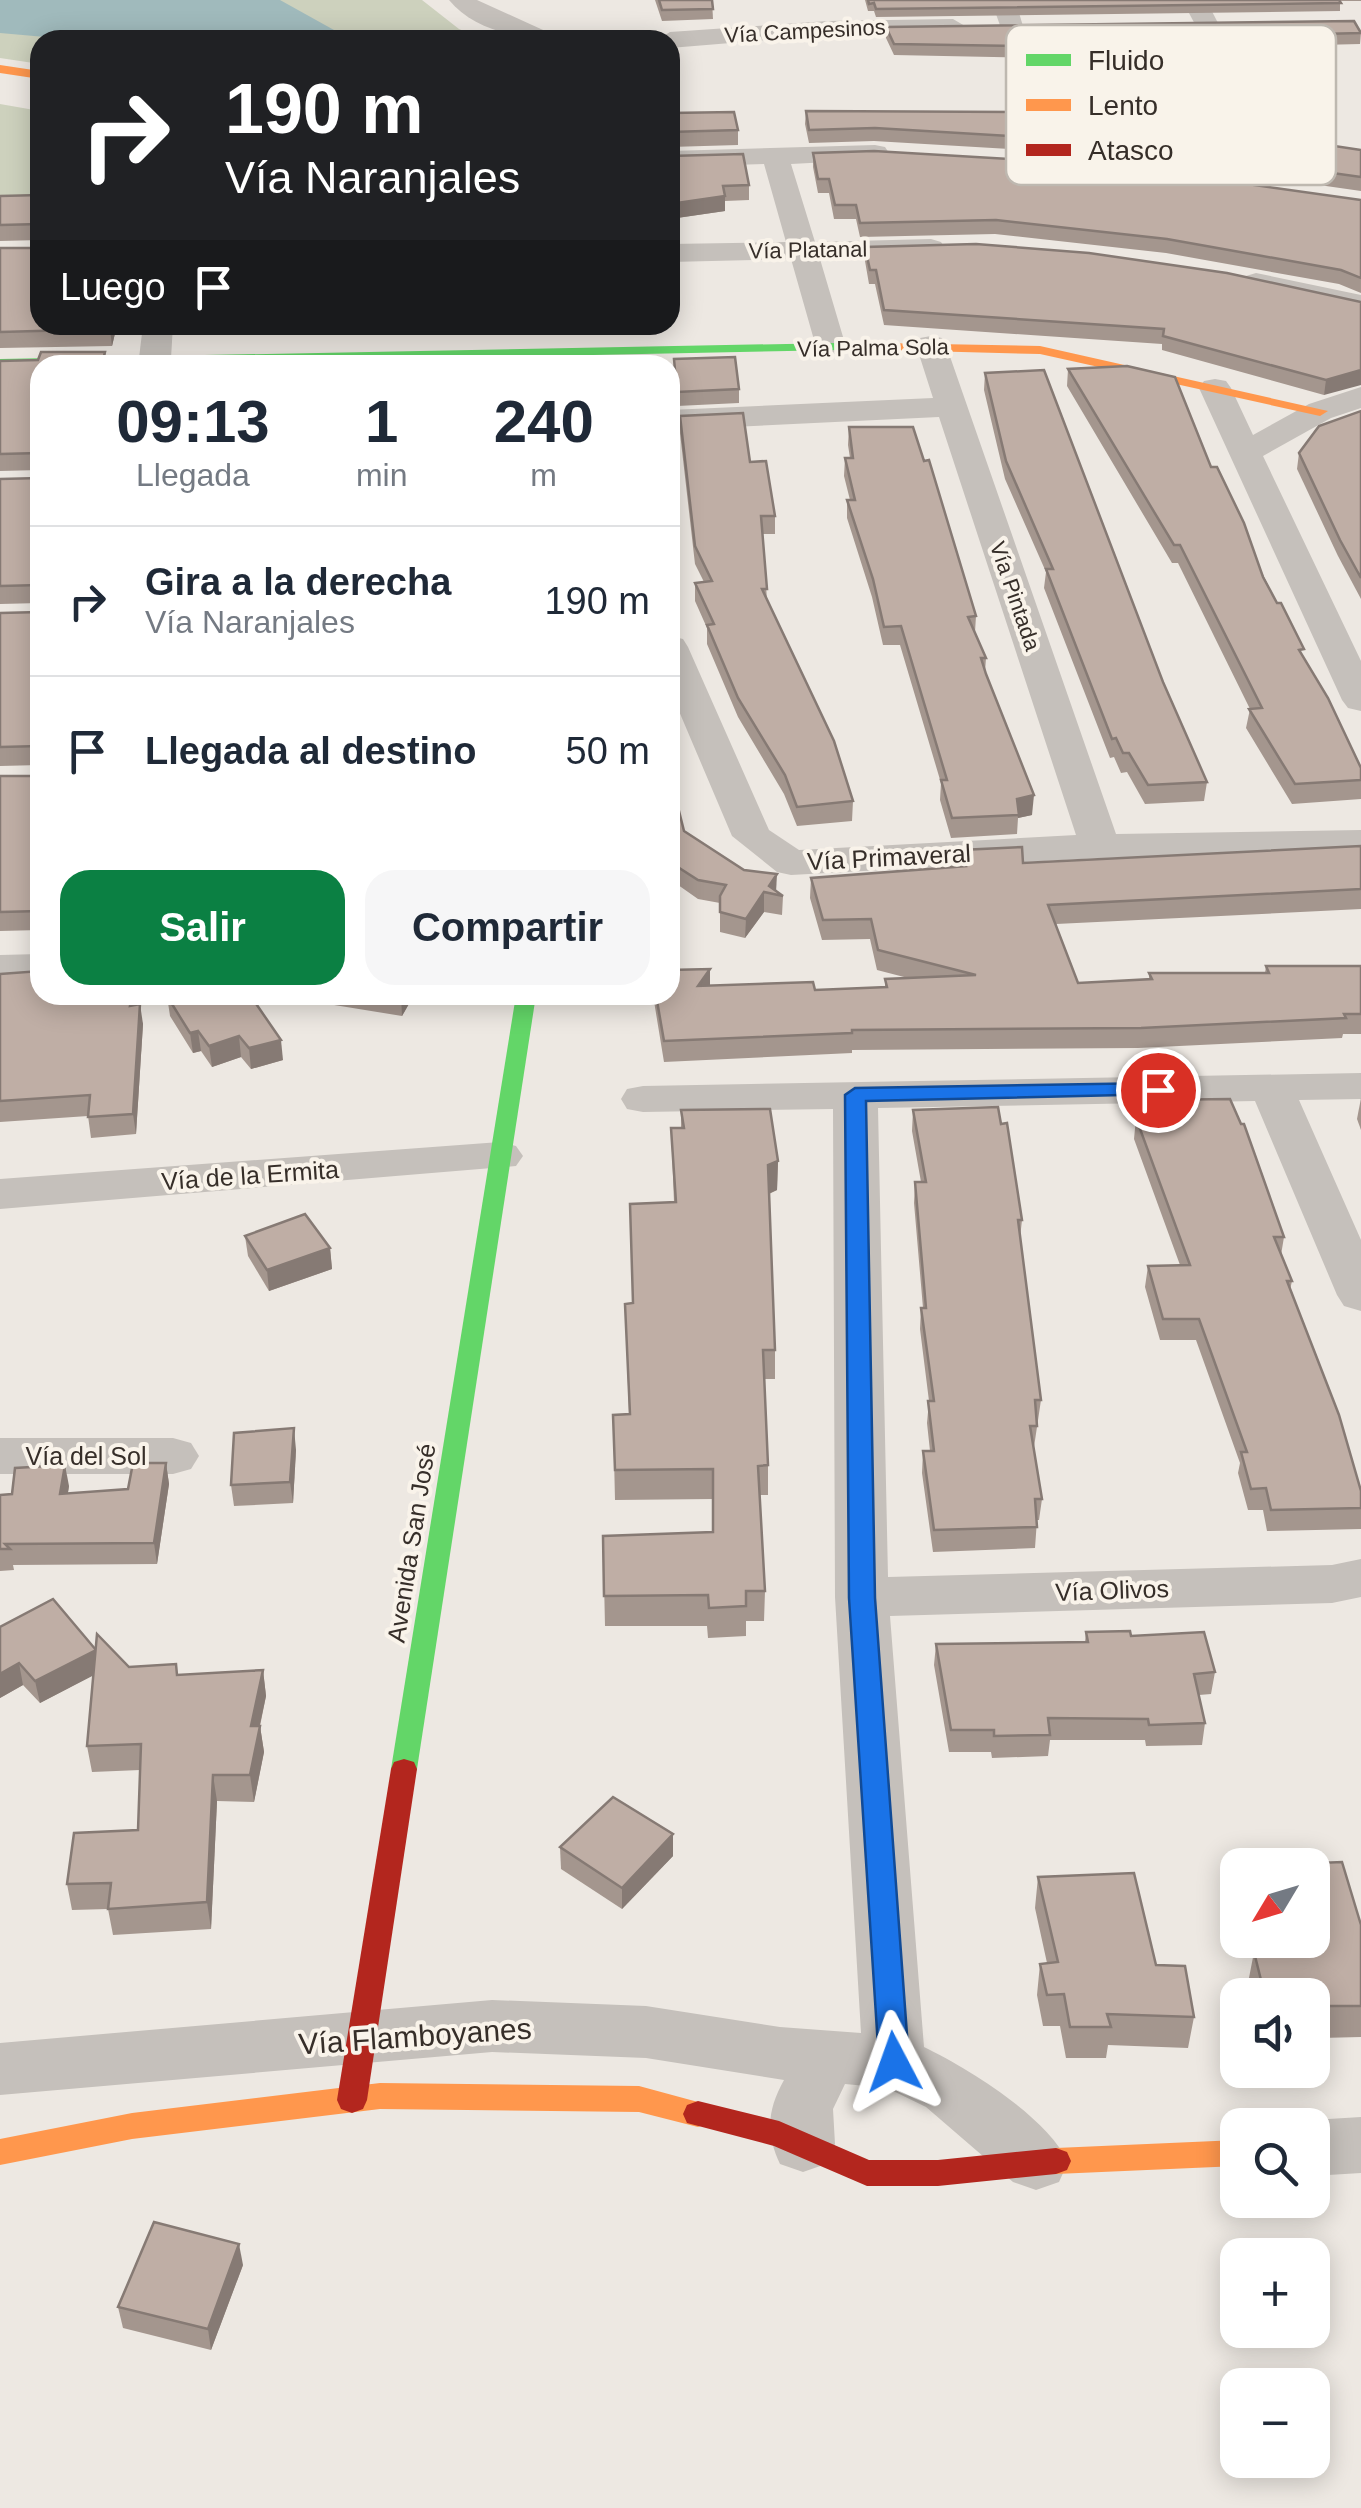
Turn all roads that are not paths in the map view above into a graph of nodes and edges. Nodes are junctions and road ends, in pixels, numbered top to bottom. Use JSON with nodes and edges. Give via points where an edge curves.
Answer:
{"nodes":[{"id":1,"x":460,"y":0,"type":"edge"},
{"id":2,"x":821,"y":0,"type":"edge"},
{"id":3,"x":1003,"y":0,"type":"edge"},
{"id":4,"x":828,"y":28,"type":"junction"},
{"id":5,"x":521,"y":30,"type":"edge"},
{"id":6,"x":680,"y":39,"type":"edge"},
{"id":7,"x":0,"y":69,"type":"edge"},
{"id":8,"x":30,"y":74,"type":"edge"},
{"id":9,"x":0,"y":92,"type":"edge"},
{"id":10,"x":30,"y":96,"type":"edge"},
{"id":11,"x":894,"y":154,"type":"edge"},
{"id":12,"x":775,"y":156,"type":"junction"},
{"id":13,"x":680,"y":159,"type":"edge"},
{"id":14,"x":956,"y":248,"type":"edge"},
{"id":15,"x":802,"y":250,"type":"junction"},
{"id":16,"x":680,"y":253,"type":"edge"},
{"id":17,"x":1219,"y":275,"type":"edge"},
{"id":18,"x":1361,"y":304,"type":"edge"},
{"id":19,"x":931,"y":345,"type":"junction"},
{"id":20,"x":421,"y":347,"type":"edge"},
{"id":21,"x":831,"y":348,"type":"junction"},
{"id":22,"x":228,"y":355,"type":"edge"},
{"id":23,"x":30,"y":362,"type":"edge"},
{"id":24,"x":0,"y":363,"type":"edge"},
{"id":25,"x":1216,"y":388,"type":"junction"},
{"id":26,"x":1361,"y":397,"type":"edge"},
{"id":27,"x":952,"y":407,"type":"junction"},
{"id":28,"x":1320,"y":411,"type":"junction"},
{"id":29,"x":680,"y":420,"type":"edge"},
{"id":30,"x":1246,"y":452,"type":"junction"},
{"id":31,"x":680,"y":670,"type":"edge"},
{"id":32,"x":1361,"y":700,"type":"edge"},
{"id":33,"x":1361,"y":842,"type":"edge"},
{"id":34,"x":1100,"y":846,"type":"junction"},
{"id":35,"x":30,"y":967,"type":"edge"},
{"id":36,"x":0,"y":968,"type":"edge"},
{"id":37,"x":524,"y":1005,"type":"edge"},
{"id":38,"x":1361,"y":1086,"type":"edge"},
{"id":39,"x":1271,"y":1088,"type":"junction"},
{"id":40,"x":855,"y":1095,"type":"junction"},
{"id":41,"x":643,"y":1099,"type":"dead end"},
{"id":42,"x":500,"y":1156,"type":"junction"},
{"id":43,"x":0,"y":1194,"type":"edge"},
{"id":44,"x":1361,"y":1295,"type":"edge"},
{"id":45,"x":0,"y":1456,"type":"edge"},
{"id":46,"x":173,"y":1456,"type":"dead end"},
{"id":47,"x":1361,"y":1578,"type":"edge"},
{"id":48,"x":862,"y":1598,"type":"junction"},
{"id":49,"x":361,"y":2037,"type":"junction"},
{"id":50,"x":828,"y":2056,"type":"junction"},
{"id":51,"x":894,"y":2062,"type":"junction"},
{"id":52,"x":0,"y":2069,"type":"edge"},
{"id":53,"x":352,"y":2100,"type":"junction"},
{"id":54,"x":803,"y":2144,"type":"junction"},
{"id":55,"x":1361,"y":2144,"type":"edge"},
{"id":56,"x":1330,"y":2147,"type":"edge"},
{"id":57,"x":0,"y":2152,"type":"edge"},
{"id":58,"x":1220,"y":2154,"type":"edge"},
{"id":59,"x":1036,"y":2162,"type":"junction"}],
"edges":[{"from":1,"to":5,"type":"street"},
{"from":2,"to":4,"type":"street"},
{"from":3,"to":4,"type":"street","name":"Vía Campesinos","via":[[1002,26]]},
{"from":4,"to":6,"type":"street","name":"Vía Campesinos"},
{"from":7,"to":8,"type":"street"},
{"from":9,"to":10,"type":"street"},
{"from":11,"to":12,"type":"street"},
{"from":12,"to":13,"type":"street"},
{"from":12,"to":15,"type":"street"},
{"from":14,"to":15,"type":"street","name":"Vía Platanal"},
{"from":15,"to":16,"type":"street","name":"Vía Platanal"},
{"from":15,"to":21,"type":"street"},
{"from":17,"to":18,"type":"street"},
{"from":19,"to":21,"type":"street","name":"Vía Palma Sola"},
{"from":19,"to":25,"type":"street","name":"Vía Palma Sola","via":[[1040,350]]},
{"from":19,"to":27,"type":"street","name":"Vía Pintada"},
{"from":20,"to":21,"type":"street","name":"Vía Palma Sola"},
{"from":20,"to":22,"type":"street","name":"Vía Palma Sola"},
{"from":23,"to":24,"type":"street","name":"Vía Palma Sola"},
{"from":25,"to":28,"type":"street","name":"Vía Palma Sola"},
{"from":25,"to":30,"type":"street"},
{"from":26,"to":28,"type":"street"},
{"from":27,"to":29,"type":"street"},
{"from":27,"to":34,"type":"street","name":"Vía Pintada"},
{"from":28,"to":30,"type":"street"},
{"from":30,"to":32,"type":"street"},
{"from":31,"to":34,"type":"street","name":"Vía Primaveral","via":[[752,836],[790,862]]},
{"from":33,"to":34,"type":"street","name":"Vía Primaveral"},
{"from":35,"to":36,"type":"street"},
{"from":37,"to":42,"type":"street","name":"Avenida San José"},
{"from":38,"to":39,"type":"street"},
{"from":39,"to":40,"type":"street"},
{"from":39,"to":44,"type":"street"},
{"from":40,"to":41,"type":"street"},
{"from":40,"to":48,"type":"street"},
{"from":42,"to":43,"type":"street","name":"Vía de la Ermita"},
{"from":42,"to":49,"type":"street","name":"Avenida San José"},
{"from":45,"to":46,"type":"street","name":"Vía del Sol"},
{"from":47,"to":48,"type":"street","name":"Vía Olivos"},
{"from":48,"to":51,"type":"street"},
{"from":49,"to":50,"type":"street","name":"Vía Flamboyanes","via":[[492,2026],[646,2032]]},
{"from":49,"to":52,"type":"street","name":"Vía Flamboyanes"},
{"from":49,"to":53,"type":"street","name":"Avenida San José"},
{"from":50,"to":51,"type":"street","name":"Vía Flamboyanes"},
{"from":50,"to":54,"type":"street","via":[[801,2109]]},
{"from":51,"to":59,"type":"street","name":"Vía Flamboyanes","via":[[948,2088]]},
{"from":53,"to":54,"type":"street","via":[[638,2098]]},
{"from":53,"to":57,"type":"street","via":[[132,2126]]},
{"from":54,"to":59,"type":"street","via":[[867,2173]]},
{"from":55,"to":56,"type":"street"},
{"from":58,"to":59,"type":"street"}]}
